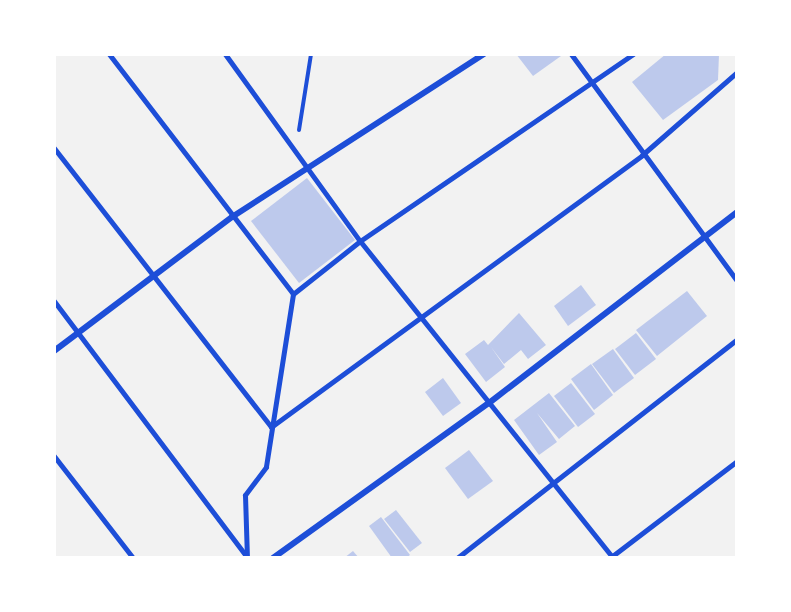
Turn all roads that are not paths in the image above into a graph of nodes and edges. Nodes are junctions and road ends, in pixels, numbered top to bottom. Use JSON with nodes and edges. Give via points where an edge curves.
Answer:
{"nodes":[{"id":1,"x":109,"y":54,"type":"edge"},
{"id":2,"x":225,"y":54,"type":"edge"},
{"id":3,"x":484,"y":54,"type":"edge"},
{"id":4,"x":572,"y":54,"type":"edge"},
{"id":5,"x":633,"y":54,"type":"edge"},
{"id":6,"x":737,"y":72,"type":"edge"},
{"id":7,"x":594,"y":83,"type":"junction"},
{"id":8,"x":54,"y":148,"type":"edge"},
{"id":9,"x":642,"y":154,"type":"junction"},
{"id":10,"x":306,"y":166,"type":"junction"},
{"id":11,"x":737,"y":212,"type":"edge"},
{"id":12,"x":232,"y":217,"type":"junction"},
{"id":13,"x":703,"y":239,"type":"junction"},
{"id":14,"x":360,"y":242,"type":"junction"},
{"id":15,"x":152,"y":274,"type":"junction"},
{"id":16,"x":737,"y":281,"type":"edge"},
{"id":17,"x":293,"y":294,"type":"junction"},
{"id":18,"x":54,"y":301,"type":"edge"},
{"id":19,"x":418,"y":315,"type":"junction"},
{"id":20,"x":77,"y":333,"type":"junction"},
{"id":21,"x":737,"y":339,"type":"edge"},
{"id":22,"x":54,"y":351,"type":"edge"},
{"id":23,"x":489,"y":403,"type":"junction"},
{"id":24,"x":271,"y":427,"type":"junction"},
{"id":25,"x":54,"y":456,"type":"edge"},
{"id":26,"x":737,"y":461,"type":"edge"},
{"id":27,"x":549,"y":482,"type":"junction"},
{"id":28,"x":247,"y":557,"type":"edge"},
{"id":29,"x":611,"y":557,"type":"edge"},
{"id":30,"x":133,"y":558,"type":"edge"},
{"id":31,"x":273,"y":558,"type":"edge"},
{"id":32,"x":457,"y":558,"type":"edge"}],
"edges":[{"from":1,"to":12,"type":"street"},
{"from":2,"to":10,"type":"street"},
{"from":3,"to":10,"type":"street"},
{"from":4,"to":7,"type":"street"},
{"from":5,"to":7,"type":"street"},
{"from":6,"to":9,"type":"street"},
{"from":7,"to":9,"type":"street"},
{"from":7,"to":14,"type":"street"},
{"from":8,"to":15,"type":"street"},
{"from":9,"to":13,"type":"street"},
{"from":9,"to":19,"type":"street"},
{"from":10,"to":12,"type":"street"},
{"from":10,"to":14,"type":"street"},
{"from":11,"to":13,"type":"street"},
{"from":12,"to":15,"type":"street"},
{"from":12,"to":17,"type":"street"},
{"from":13,"to":16,"type":"street"},
{"from":13,"to":23,"type":"street"},
{"from":14,"to":17,"type":"street"},
{"from":14,"to":19,"type":"street"},
{"from":15,"to":20,"type":"street"},
{"from":15,"to":24,"type":"street"},
{"from":17,"to":24,"type":"street"},
{"from":18,"to":20,"type":"street"},
{"from":19,"to":23,"type":"street"},
{"from":19,"to":24,"type":"street"},
{"from":20,"to":22,"type":"street"},
{"from":20,"to":28,"type":"street"},
{"from":21,"to":27,"type":"street"},
{"from":23,"to":27,"type":"street"},
{"from":23,"to":31,"type":"street"},
{"from":24,"to":28,"type":"street","via":[[265,471],[251,483],[245,495]]},
{"from":25,"to":30,"type":"street"},
{"from":26,"to":29,"type":"street"},
{"from":27,"to":29,"type":"street"},
{"from":27,"to":32,"type":"street"}]}
